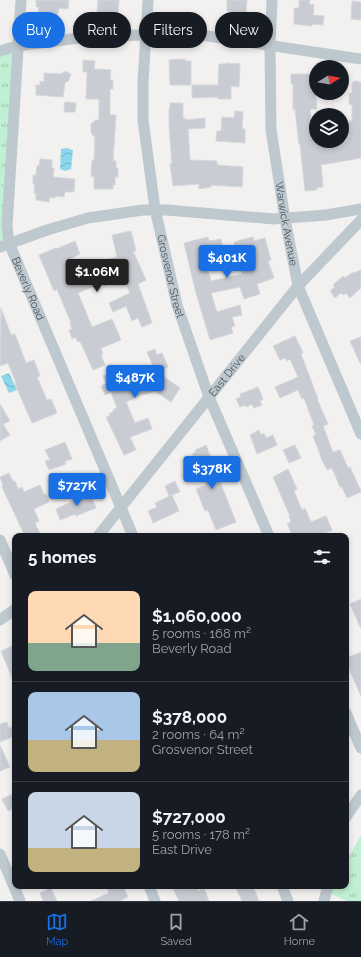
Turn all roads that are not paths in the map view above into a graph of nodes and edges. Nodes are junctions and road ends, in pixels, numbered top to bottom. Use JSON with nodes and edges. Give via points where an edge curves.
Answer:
{"nodes":[{"id":1,"x":21,"y":0,"type":"edge"},
{"id":2,"x":148,"y":0,"type":"edge"},
{"id":3,"x":272,"y":0,"type":"edge"},
{"id":4,"x":20,"y":12,"type":"edge"},
{"id":5,"x":147,"y":12,"type":"edge"},
{"id":6,"x":271,"y":12,"type":"edge"},
{"id":7,"x":139,"y":34,"type":"edge"},
{"id":8,"x":65,"y":40,"type":"edge"},
{"id":9,"x":273,"y":45,"type":"edge"},
{"id":10,"x":12,"y":47,"type":"edge"},
{"id":11,"x":17,"y":48,"type":"edge"},
{"id":12,"x":145,"y":48,"type":"edge"},
{"id":13,"x":270,"y":48,"type":"edge"},
{"id":14,"x":0,"y":50,"type":"edge"},
{"id":15,"x":361,"y":59,"type":"edge"},
{"id":16,"x":361,"y":208,"type":"edge"},
{"id":17,"x":155,"y":209,"type":"junction"},
{"id":18,"x":285,"y":219,"type":"junction"},
{"id":19,"x":361,"y":220,"type":"edge"},
{"id":20,"x":4,"y":245,"type":"edge"},
{"id":21,"x":298,"y":286,"type":"junction"},
{"id":22,"x":209,"y":397,"type":"junction"},
{"id":23,"x":361,"y":434,"type":"edge"},
{"id":24,"x":121,"y":507,"type":"junction"},
{"id":25,"x":100,"y":533,"type":"edge"},
{"id":26,"x":132,"y":533,"type":"edge"},
{"id":27,"x":268,"y":533,"type":"edge"},
{"id":28,"x":0,"y":540,"type":"edge"},
{"id":29,"x":12,"y":568,"type":"edge"},
{"id":30,"x":12,"y":611,"type":"edge"},
{"id":31,"x":0,"y":620,"type":"edge"},
{"id":32,"x":349,"y":720,"type":"edge"},
{"id":33,"x":361,"y":748,"type":"edge"},
{"id":34,"x":361,"y":795,"type":"edge"},
{"id":35,"x":349,"y":813,"type":"edge"},
{"id":36,"x":0,"y":854,"type":"edge"},
{"id":37,"x":12,"y":882,"type":"edge"},
{"id":38,"x":15,"y":889,"type":"edge"},
{"id":39,"x":149,"y":889,"type":"edge"},
{"id":40,"x":283,"y":889,"type":"edge"},
{"id":41,"x":327,"y":889,"type":"edge"},
{"id":42,"x":20,"y":901,"type":"edge"},
{"id":43,"x":155,"y":901,"type":"edge"},
{"id":44,"x":288,"y":901,"type":"edge"},
{"id":45,"x":324,"y":901,"type":"edge"}],
"edges":[{"from":1,"to":4,"type":"street","name":"Beverly Road"},
{"from":2,"to":5,"type":"street","name":"Grosvenor Street"},
{"from":3,"to":6,"type":"street","name":"Warwick Avenue"},
{"from":7,"to":8,"type":"street"},
{"from":9,"to":15,"type":"street"},
{"from":10,"to":14,"type":"street"},
{"from":11,"to":20,"type":"street","name":"Beverly Road"},
{"from":12,"to":17,"type":"street","name":"Grosvenor Street","via":[[143,120]]},
{"from":13,"to":18,"type":"street","name":"Warwick Avenue","via":[[271,130]]},
{"from":16,"to":18,"type":"street"},
{"from":17,"to":18,"type":"street"},
{"from":17,"to":20,"type":"street","via":[[88,218]]},
{"from":17,"to":22,"type":"street","name":"Grosvenor Street","via":[[177,305]]},
{"from":18,"to":21,"type":"street","name":"Warwick Avenue"},
{"from":19,"to":21,"type":"street","name":"East Drive"},
{"from":20,"to":24,"type":"street","name":"Beverly Road"},
{"from":21,"to":22,"type":"street","name":"East Drive"},
{"from":21,"to":23,"type":"street","name":"Warwick Avenue"},
{"from":22,"to":24,"type":"street","name":"East Drive"},
{"from":22,"to":27,"type":"street","name":"Grosvenor Street"},
{"from":24,"to":25,"type":"street","name":"East Drive"},
{"from":24,"to":26,"type":"street","name":"Beverly Road"},
{"from":28,"to":29,"type":"street"},
{"from":30,"to":31,"type":"street"},
{"from":32,"to":33,"type":"street"},
{"from":34,"to":35,"type":"street"},
{"from":36,"to":37,"type":"street"},
{"from":38,"to":42,"type":"street"},
{"from":39,"to":43,"type":"street"},
{"from":40,"to":44,"type":"street"},
{"from":41,"to":45,"type":"street"}]}
